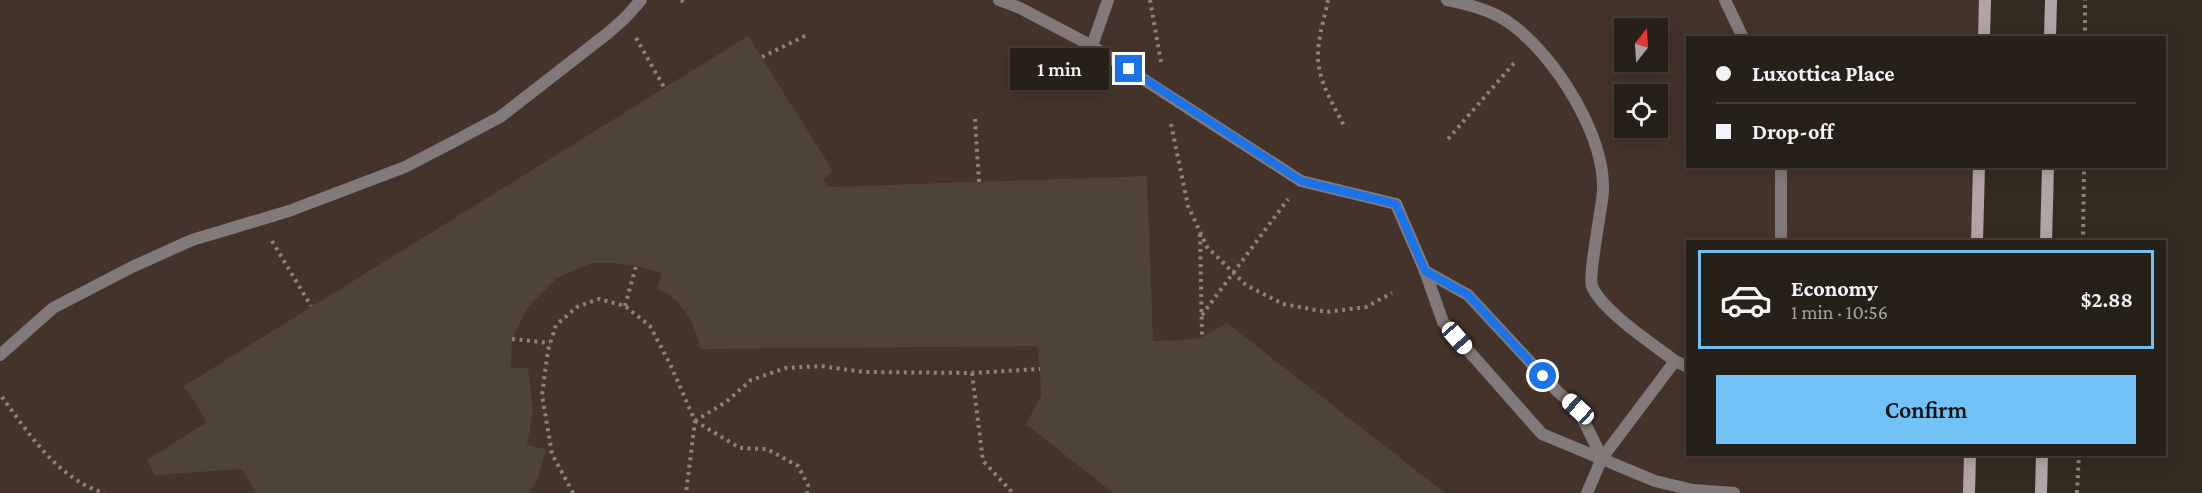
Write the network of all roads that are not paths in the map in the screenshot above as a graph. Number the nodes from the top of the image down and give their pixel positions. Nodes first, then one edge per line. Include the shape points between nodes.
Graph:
1 (641, 0) edge
2 (999, 0) edge
3 (1108, 0) edge
4 (1448, 0) edge
5 (1725, 0) edge
6 (1985, 0) edge
7 (2051, 0) edge
8 (1742, 36) edge
9 (1984, 36) edge
10 (2050, 36) edge
11 (1092, 46) junction
12 (1781, 168) edge
13 (1979, 168) edge
14 (2048, 168) edge
15 (1781, 240) edge
16 (1977, 240) edge
17 (2046, 240) edge
18 (1425, 271) junction
19 (0, 355) edge
20 (1675, 361) junction
21 (1686, 366) edge
22 (1970, 456) edge
23 (2042, 456) edge
24 (1602, 458) junction
25 (1587, 493) edge
26 (1734, 493) edge
27 (1969, 493) edge
28 (2041, 493) edge

1 - 19 street via 608,33 500,117 405,167 289,211 192,240 132,267 53,308
2 - 11 street
3 - 11 street
4 - 20 street via 1490,12 1511,23 1542,53 1570,90 1595,142 1603,189 1590,282 1599,300
5 - 8 street
6 - 9 main road
7 - 10 main road
11 - 18 street via 1301,181 1396,204
12 - 15 street
13 - 16 main road
14 - 17 main road
18 - 24 street via 1468,295 1578,409
18 - 24 street via 1443,322 1542,434
20 - 21 street
20 - 24 street
22 - 27 main road
23 - 28 main road
24 - 25 street
24 - 26 street via 1655,481 1693,490

